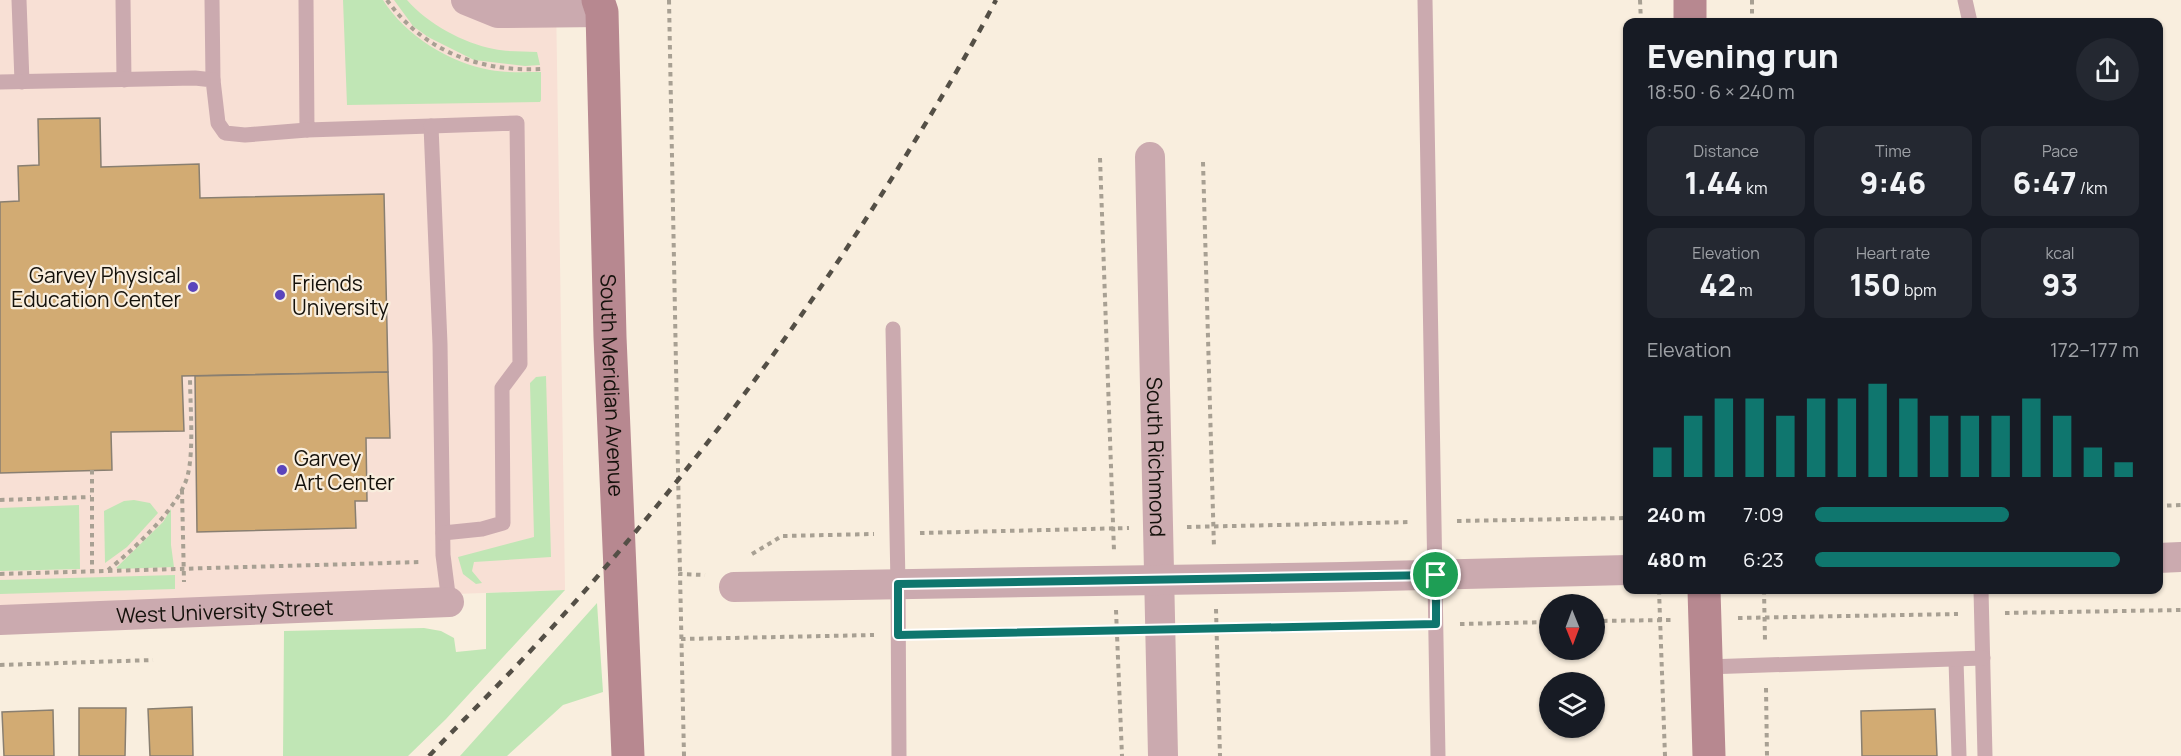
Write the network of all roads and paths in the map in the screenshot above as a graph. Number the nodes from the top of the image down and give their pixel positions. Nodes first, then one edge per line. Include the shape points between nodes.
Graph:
1 (19, 0) edge
2 (123, 0) edge
3 (212, 0) edge
4 (306, 0) edge
5 (387, 0) edge
6 (466, 0) edge
7 (669, 0) edge
8 (1425, 0) edge
9 (1640, 0) edge
10 (1690, 0) edge
11 (1752, 0) edge
12 (1965, 0) edge
13 (603, 4) edge
14 (1641, 18) edge
15 (1690, 18) edge
16 (1752, 18) edge
17 (1969, 18) edge
18 (541, 69) dead end
19 (124, 80) junction
20 (213, 80) junction
21 (0, 82) edge
22 (22, 82) junction
23 (431, 126) junction
24 (307, 130) junction
25 (1150, 157) dead end
26 (1100, 158) dead end
27 (1203, 162) dead end
28 (893, 329) dead end
29 (190, 376) dead end
30 (92, 470) dead end
31 (182, 488) junction
32 (92, 497) junction
33 (0, 500) edge
34 (2181, 505) edge
35 (2163, 506) edge
36 (443, 533) junction
37 (2181, 557) edge
38 (2163, 558) edge
39 (423, 562) dead end
40 (184, 568) junction
41 (1623, 570) edge
42 (92, 571) junction
43 (108, 571) junction
44 (0, 574) edge
45 (680, 574) dead end
46 (1436, 575) junction
47 (1215, 579) junction
48 (1159, 580) junction
49 (1115, 581) junction
50 (898, 584) junction
51 (734, 587) dead end
52 (184, 588) dead end
53 (1659, 594) edge
54 (1981, 594) edge
55 (449, 603) joint
56 (1704, 604) edge
57 (2181, 610) edge
58 (1982, 613) junction
59 (0, 620) edge
60 (1660, 620) junction
61 (1605, 621) edge
62 (1539, 622) edge
63 (1436, 624) junction
64 (1216, 629) junction
65 (1160, 630) junction
66 (1117, 631) junction
67 (898, 635) junction
68 (681, 639) dead end
69 (1983, 658) junction
70 (153, 660) dead end
71 (1956, 660) junction
72 (0, 665) edge
73 (1706, 668) junction
74 (628, 756) edge
75 (899, 756) edge
76 (1122, 756) edge
77 (1163, 756) edge
78 (1220, 756) edge
79 (1438, 756) edge
80 (1665, 756) edge
81 (1709, 756) edge
82 (1959, 756) edge
83 (1985, 756) edge

1 - 22 lane
2 - 19 lane
3 - 20 lane
4 - 24 lane
5 - 18 path via 416,33 450,53 500,68
6 - 13 street via 498,13
7 - 45 path
8 - 46 lane
9 - 14 path
10 - 15 main road
11 - 16 path
12 - 17 lane
13 - 74 main road, South Meridian Avenue via 610,337
19 - 20 lane
19 - 22 lane
20 - 24 lane via 218,123 225,133
21 - 22 lane
23 - 24 lane
23 - 36 lane
23 - 36 lane via 517,123 520,364 502,387 502,523 482,530
25 - 48 street, South Richmond
26 - 49 path
27 - 47 path
28 - 50 lane
29 - 31 path via 188,475
30 - 32 path
31 - 40 path
31 - 43 path via 153,528
32 - 33 path
32 - 42 path
34 - 35 path
36 - 55 lane
37 - 38 street
39 - 40 path
40 - 43 path
40 - 52 path
41 - 46 street
42 - 43 path
42 - 44 path
46 - 47 street
46 - 63 lane
47 - 48 street
47 - 64 path
48 - 49 street
48 - 65 street, South Richmond
49 - 50 street
49 - 66 path
50 - 51 street
50 - 67 lane
53 - 60 path
54 - 58 lane
55 - 59 street, West University Street
56 - 58 path
56 - 60 path
56 - 73 main road
57 - 58 path
58 - 69 lane
60 - 61 path
60 - 80 path
62 - 63 path
63 - 64 path
63 - 79 lane
64 - 65 path
64 - 78 path
65 - 66 path
65 - 77 street, South Richmond
66 - 67 path
66 - 76 path
67 - 68 path
67 - 75 lane
69 - 71 lane
69 - 83 lane
70 - 72 path
71 - 73 lane
71 - 82 lane
73 - 81 main road

